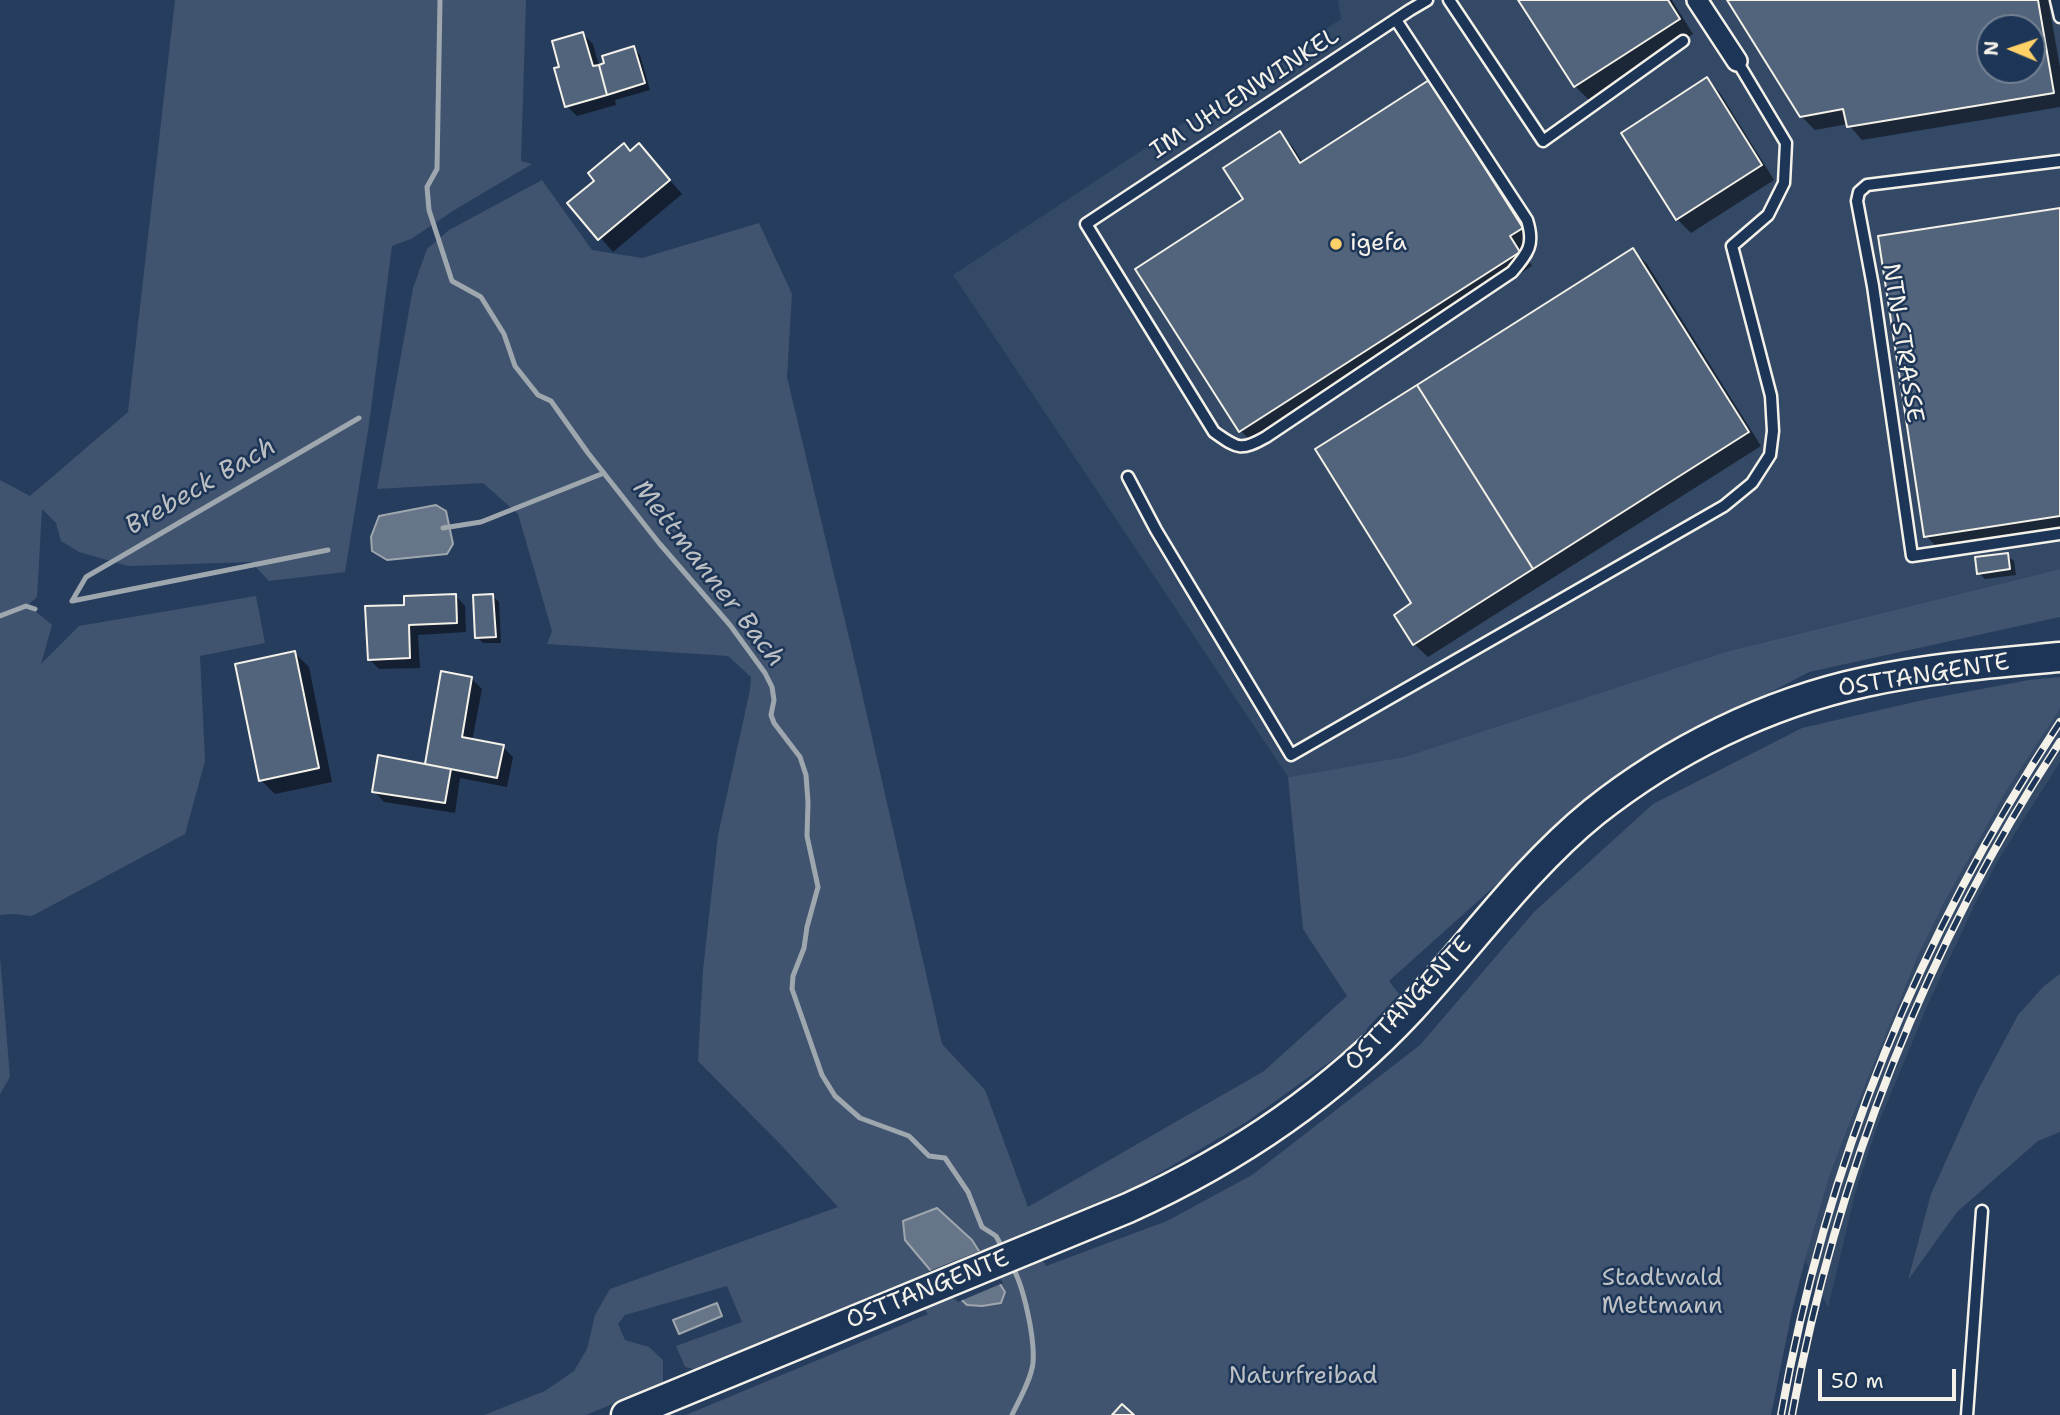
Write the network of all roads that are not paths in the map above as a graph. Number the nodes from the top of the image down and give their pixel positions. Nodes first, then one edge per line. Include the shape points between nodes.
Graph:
1 (1427, 0) edge
2 (1449, 0) edge
3 (1697, 0) edge
4 (2056, 0) edge
5 (2060, 17) edge
6 (1396, 20) junction
7 (1683, 41) dead end
8 (1737, 61) joint
9 (2060, 161) edge
10 (1128, 477) dead end
11 (2060, 534) edge
12 (2060, 657) edge
13 (1982, 1211) dead end
14 (626, 1415) edge
15 (1967, 1415) edge

1 - 6 lane, IM UHLENWINKEL
2 - 7 lane via 1543,141
3 - 8 street
4 - 5 lane
6 - 6 lane, IM UHLENWINKEL via 1086,224 1214,432 1233,445 1248,447 1266,437 1512,272 1529,251 1527,220
8 - 10 lane via 1787,143 1784,183 1768,215 1732,246 1770,396 1770,455 1752,483 1724,506 1291,755
9 - 11 lane, NTN-STRASSE via 1867,185 1859,191 1857,201 1912,556
12 - 14 main road, OSTTANGENTE via 1917,673 1832,690 1741,723 1675,757 1614,797 1557,845 1392,1029 1319,1094 1257,1138 1150,1198
13 - 15 lane

